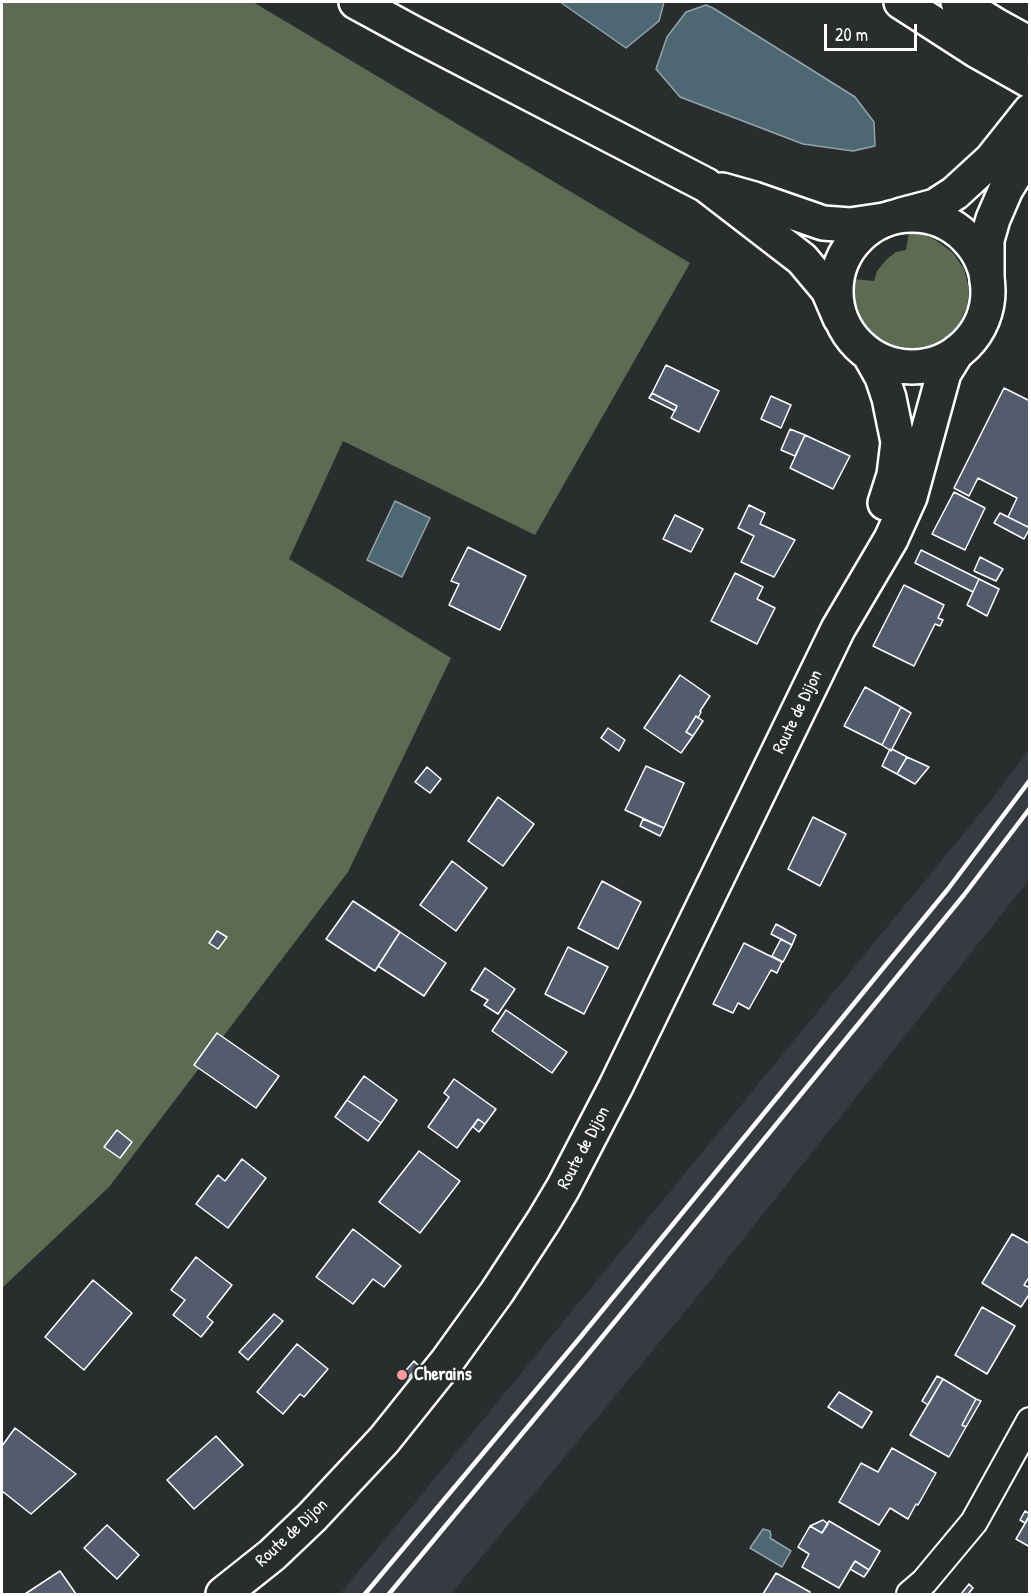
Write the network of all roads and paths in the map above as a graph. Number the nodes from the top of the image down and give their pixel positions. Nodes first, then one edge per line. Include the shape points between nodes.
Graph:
1 (356, 2) edge
2 (901, 2) edge
3 (958, 2) edge
4 (987, 38) junction
5 (1029, 44) edge
6 (1029, 81) edge
7 (1029, 111) edge
8 (1029, 150) edge
9 (706, 185) junction
10 (892, 217) junction
11 (987, 281) junction
12 (840, 318) junction
13 (957, 352) junction
14 (869, 354) junction
15 (838, 629) junction
16 (1029, 1422) edge
17 (223, 1594) edge
18 (910, 1594) edge

1 - 9 main road
2 - 4 main road
3 - 4 main road
4 - 5 main road
4 - 6 main road
7 - 10 main road via 991,160 955,193 935,206
8 - 11 main road via 993,219 987,240
9 - 10 main road via 824,223 850,225
9 - 12 main road via 802,259 828,290
10 - 11 main road via 921,215 955,228 977,251
10 - 12 main road via 867,228 843,257 835,287
11 - 13 main road via 985,313 974,334
12 - 14 main road via 847,332
13 - 14 main road via 944,360 913,367 897,366
13 - 15 main road, Route de Dijon via 940,382 907,504
14 - 15 main road, Route de Dijon via 882,376 893,411 897,459 890,490
15 - 17 main road, Route de Dijon via 616,1086 544,1220 465,1336 384,1440 312,1517
16 - 18 street via 974,1522

